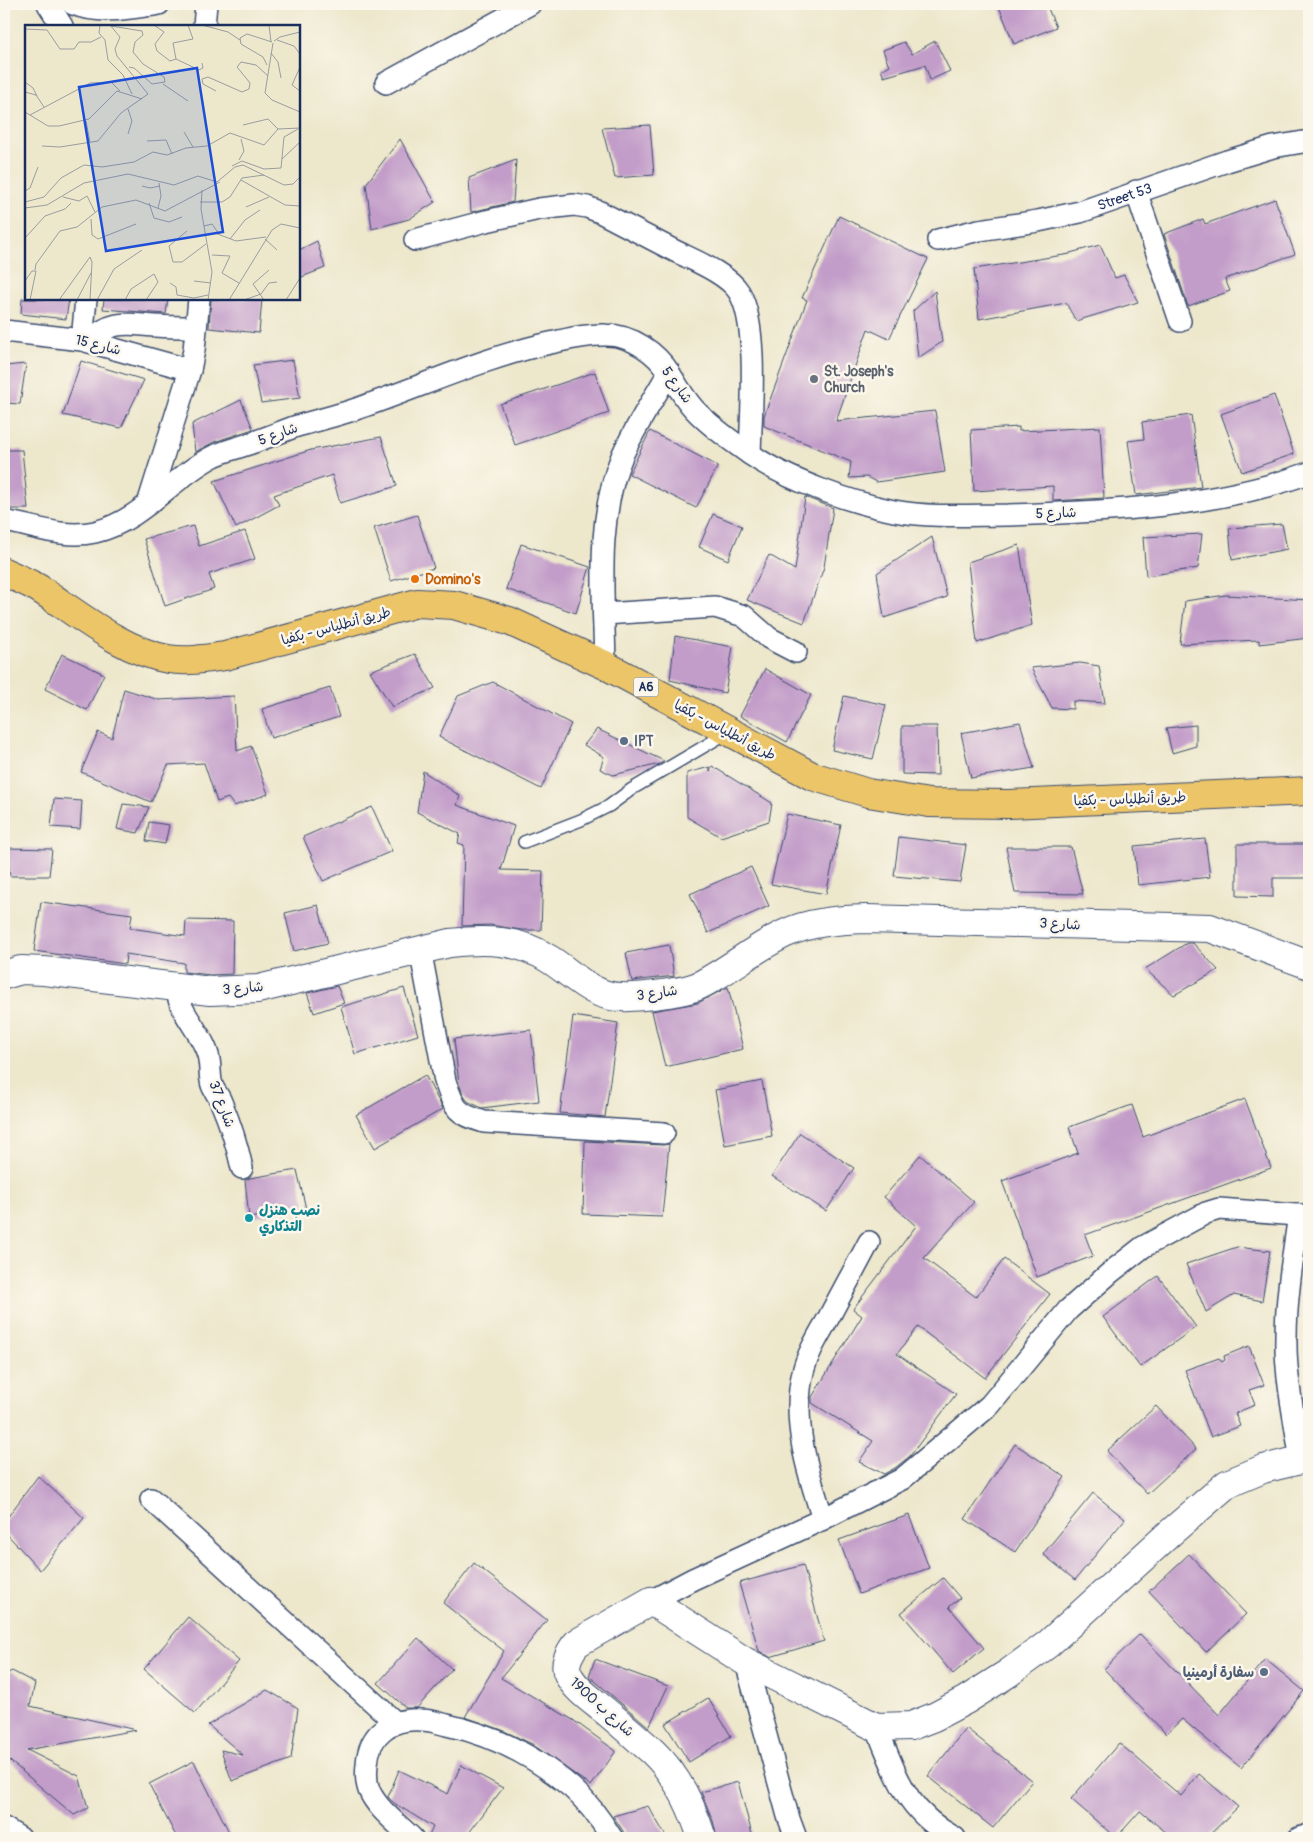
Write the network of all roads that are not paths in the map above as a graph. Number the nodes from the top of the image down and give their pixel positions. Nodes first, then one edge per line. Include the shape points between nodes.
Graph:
1 (48, 4) edge
2 (73, 4) edge
3 (159, 4) edge
4 (530, 4) edge
5 (61, 25) edge
6 (386, 83) dead end
7 (1309, 141) edge
8 (1136, 191) junction
9 (415, 240) dead end
10 (938, 240) dead end
11 (86, 300) edge
12 (199, 300) edge
13 (1180, 321) dead end
14 (196, 327) junction
15 (4, 331) edge
16 (86, 341) junction
17 (190, 370) junction
18 (669, 372) junction
19 (750, 454) junction
20 (1309, 473) edge
21 (148, 504) junction
22 (4, 522) edge
23 (4, 572) edge
24 (604, 614) junction
25 (796, 652) dead end
26 (605, 665) junction
27 (729, 732) junction
28 (1309, 791) edge
29 (524, 842) dead end
30 (420, 950) junction
31 (1309, 966) edge
32 (4, 975) edge
33 (177, 986) junction
34 (664, 1133) dead end
35 (242, 1168) dead end
36 (1304, 1216) edge
37 (869, 1242) dead end
38 (1305, 1459) edge
39 (151, 1499) dead end
40 (823, 1519) junction
41 (652, 1601) junction
42 (746, 1662) junction
43 (396, 1723) junction
44 (876, 1726) junction
45 (4, 1828) edge
46 (1309, 1835) edge
47 (20, 1838) edge
48 (412, 1838) edge
49 (612, 1838) edge
50 (702, 1838) edge
51 (796, 1838) edge
52 (954, 1838) edge
53 (1300, 1838) edge

1 - 5 street
2 - 3 street via 87,9 109,10
4 - 6 street
7 - 8 street, Street 53 via 1273,147
8 - 10 street, Street 53 via 1080,212
8 - 13 street
9 - 19 street via 539,209 574,205 600,212 721,275 738,290 750,329
11 - 16 street
12 - 14 street
14 - 16 street via 123,323 106,328
14 - 17 street
15 - 16 street, شارع 15
16 - 17 street, شارع 15
17 - 21 street
18 - 19 street, شارع 5 via 679,392 697,412
18 - 21 street, شارع 5 via 656,357 633,340 613,335 591,334 520,349 216,455
18 - 24 street via 622,456 615,476 605,536
19 - 20 street, شارع 5 via 780,471 866,504 934,516 1122,509 1221,496 1279,484
21 - 22 street, شارع 5 via 110,527 82,534 52,532
23 - 26 highway, طريق أنطلياس - بكفيا / A6 via 37,588 129,646 167,659 196,661 225,656 417,603 454,605 509,621
24 - 25 street via 715,607 744,616 769,638
24 - 26 street
26 - 27 highway, طريق أنطلياس - بكفيا / A6
27 - 28 highway, طريق أنطلياس - بكفيا / A6 via 812,776 868,793 929,803 1009,804
27 - 29 lane via 609,806
30 - 31 street, شارع 3 via 479,940 521,946 548,959 582,984 620,998 698,986 783,935 800,928 844,920 1210,928
30 - 33 street, شارع 3 via 258,989 210,991
30 - 34 street via 445,1081 461,1114 484,1122
32 - 33 street, شارع 3 via 21,970 44,971
33 - 35 street, شارع 37 via 177,996 208,1055 212,1084 236,1141
36 - 38 street via 1290,1275 1286,1339 1290,1388
36 - 40 street via 1218,1210 1206,1213 1143,1248 1068,1310 990,1405 902,1478
37 - 40 street via 811,1350 803,1372 799,1398 802,1442
38 - 44 street via 1263,1469 1227,1484 1048,1644 966,1700 910,1726
39 - 43 street
40 - 41 street via 693,1578
41 - 42 street
41 - 50 street, شارع ب 1900 via 577,1643 569,1656 566,1670 572,1682 654,1753 680,1785
42 - 44 street
42 - 51 street
43 - 48 street via 380,1731 372,1742 366,1776 374,1800
43 - 49 street via 423,1720 468,1730 518,1750 572,1788
44 - 52 street via 905,1794 922,1815
45 - 47 street
46 - 53 street

